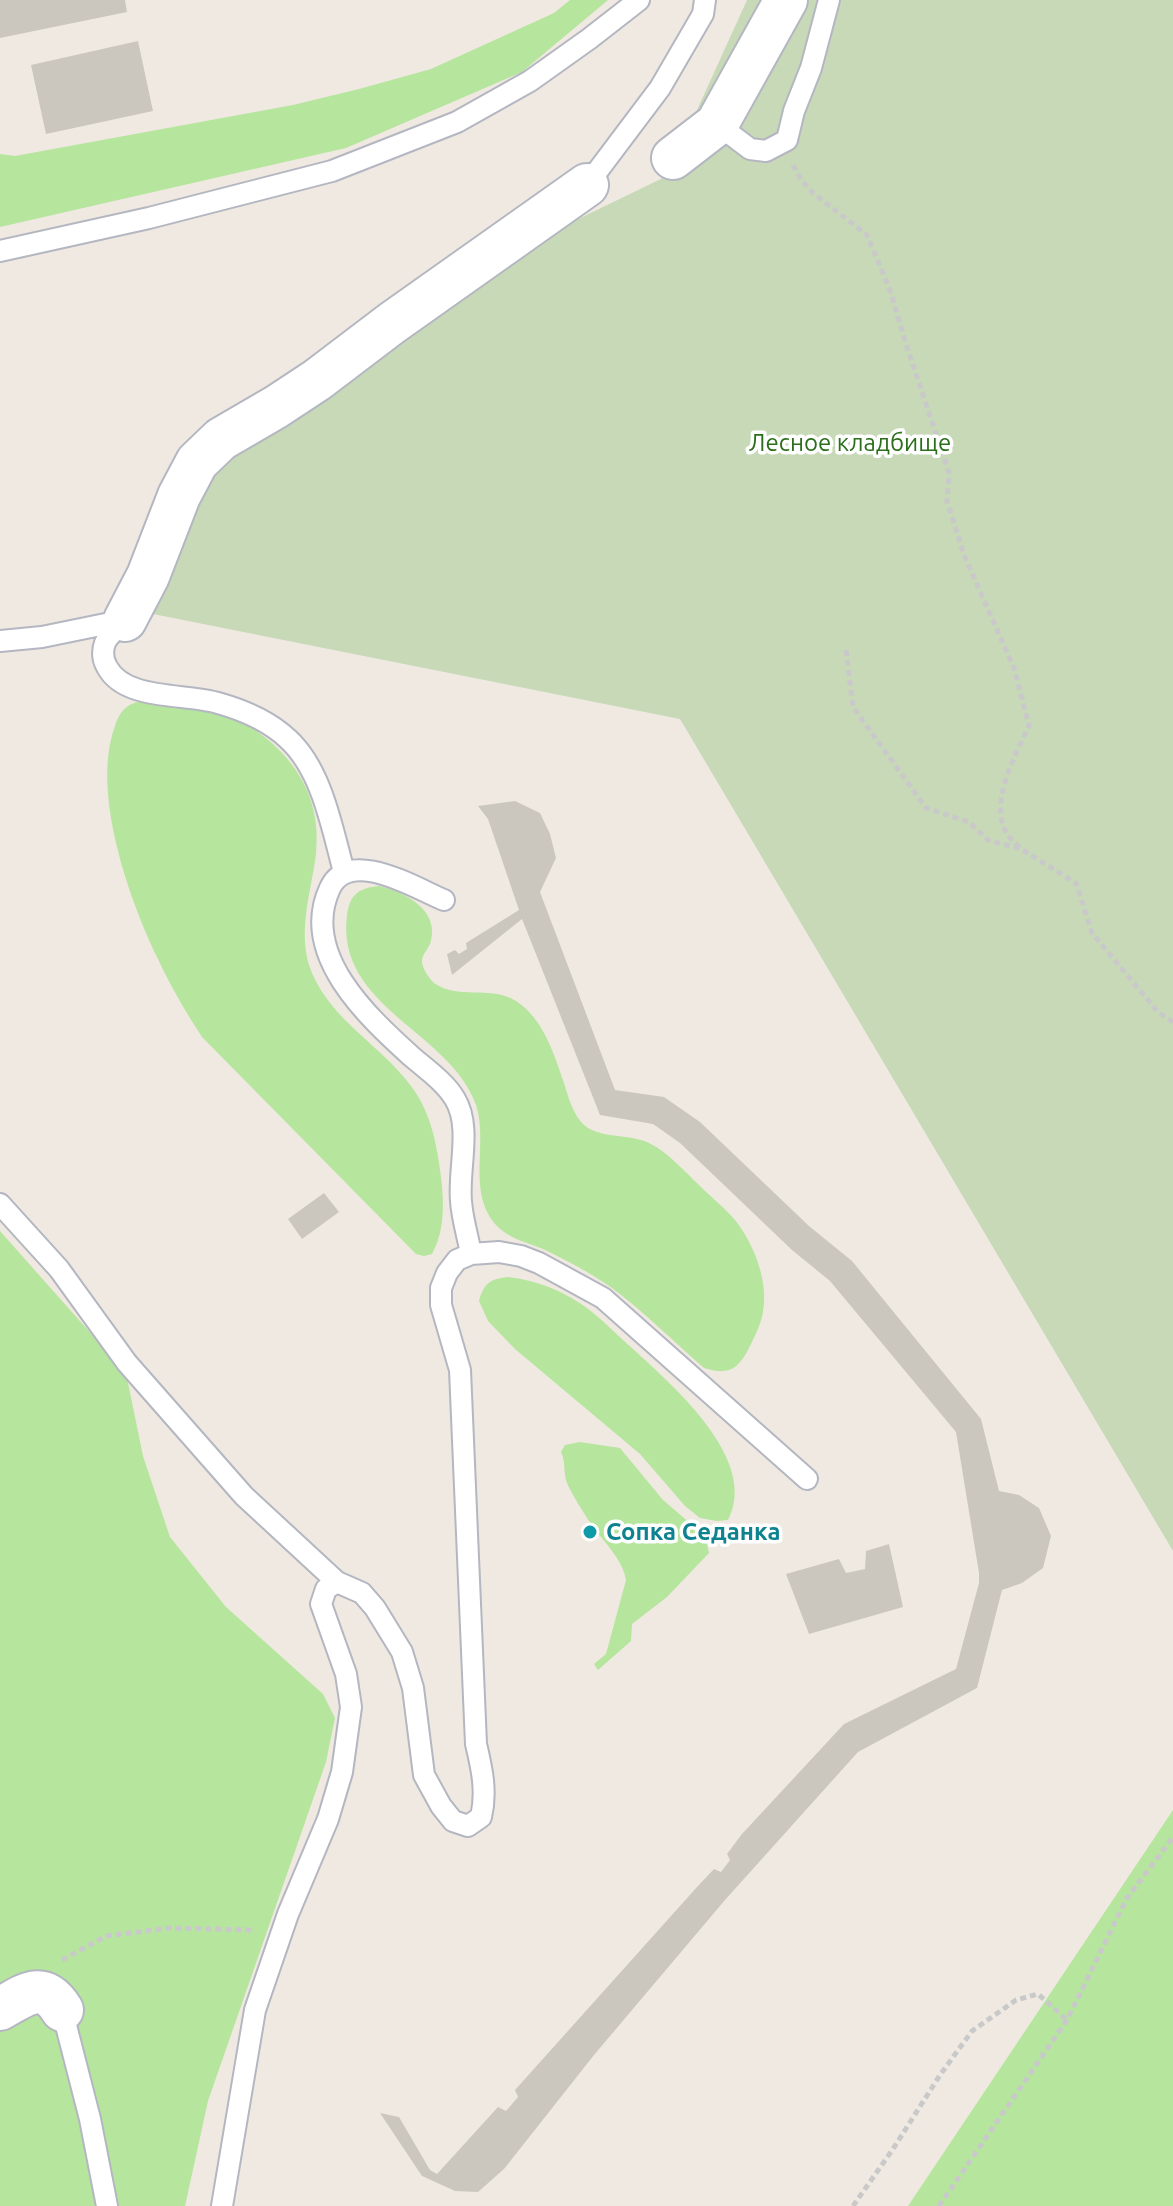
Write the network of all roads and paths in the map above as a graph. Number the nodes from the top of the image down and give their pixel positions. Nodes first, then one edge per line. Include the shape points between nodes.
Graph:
1 (639, 0) edge
2 (705, 0) edge
3 (786, 0) edge
4 (829, 0) edge
5 (717, 124) junction
6 (787, 140) junction
7 (673, 158) dead end
8 (587, 185) joint
9 (0, 251) edge
10 (125, 620) junction
11 (0, 641) edge
12 (846, 650) dead end
13 (1021, 849) junction
14 (344, 872) junction
15 (444, 900) dead end
16 (1173, 1022) edge
17 (0, 1204) edge
18 (471, 1254) junction
19 (807, 1479) dead end
20 (337, 1582) junction
21 (1173, 1837) edge
22 (282, 1931) junction
23 (30, 2004) edge
24 (1067, 2020) junction
25 (107, 2206) edge
26 (222, 2206) edge
27 (853, 2206) edge
28 (939, 2206) edge

1 - 9 lane via 530,81 457,122 332,171
2 - 8 lane via 703,14 660,88
3 - 5 street
4 - 6 lane
5 - 6 lane via 750,149 766,151
5 - 7 street
6 - 13 path via 802,181 867,235 890,290 949,473 947,501 964,555 1014,668 1029,726 1001,794 1003,823
8 - 10 street via 317,380 221,439 197,462 185,484
10 - 11 lane
10 - 14 lane via 105,643 103,660 111,675 145,692 232,708 270,724 289,740 316,778
12 - 13 path via 853,707 926,808 969,822 988,840
13 - 16 path via 1076,883 1092,933 1158,1012
14 - 15 lane via 371,871
14 - 18 lane via 329,890 324,909 327,951 352,996 455,1099 463,1129 461,1206
17 - 20 lane via 59,1269 127,1363 244,1496
18 - 19 lane via 521,1256 603,1298
18 - 20 lane via 457,1260 441,1288 460,1370 476,1744 485,1800 481,1817 468,1826 453,1821 424,1775 413,1688 392,1632 362,1593
20 - 22 lane via 326,1589 321,1604 346,1674 351,1707 347,1742 328,1819
21 - 24 path via 1127,1898
22 - 23 path via 170,1928 106,1936 46,1969
22 - 26 lane via 255,2010
23 - 25 lane via 90,2119
24 - 27 path via 1038,1994 1016,2000 972,2031
24 - 28 path

